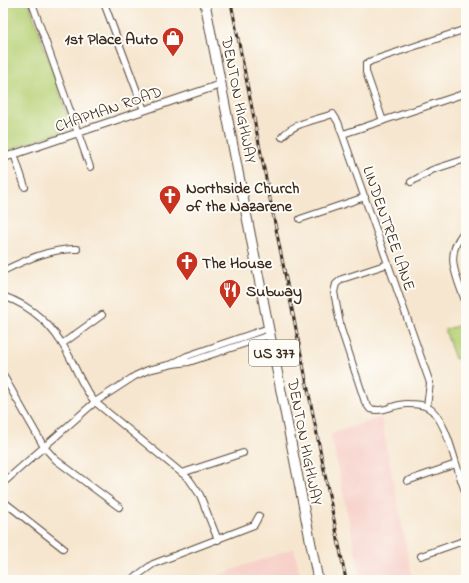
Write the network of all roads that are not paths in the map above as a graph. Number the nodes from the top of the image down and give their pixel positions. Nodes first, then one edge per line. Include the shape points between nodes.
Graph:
1 (32, 3) edge
2 (104, 3) edge
3 (205, 3) edge
4 (466, 29) edge
5 (222, 84) junction
6 (466, 93) edge
7 (144, 110) junction
8 (383, 121) junction
9 (79, 132) junction
10 (342, 134) junction
11 (282, 137) dead end
12 (14, 154) junction
13 (3, 158) edge
14 (466, 159) edge
15 (90, 167) dead end
16 (411, 182) dead end
17 (25, 187) dead end
18 (365, 197) junction
19 (300, 219) dead end
20 (466, 230) edge
21 (77, 249) dead end
22 (388, 264) junction
23 (3, 271) edge
24 (3, 296) edge
25 (466, 303) edge
26 (102, 315) dead end
27 (269, 332) junction
28 (62, 344) junction
29 (217, 345) junction
30 (220, 352) junction
31 (173, 364) junction
32 (3, 375) edge
33 (95, 402) junction
34 (427, 407) junction
35 (44, 447) junction
36 (243, 453) dead end
37 (456, 464) junction
38 (182, 473) junction
39 (406, 481) dead end
40 (3, 483) edge
41 (466, 493) edge
42 (3, 501) edge
43 (119, 507) dead end
44 (259, 516) dead end
45 (218, 540) junction
46 (466, 540) edge
47 (63, 548) dead end
48 (421, 556) dead end
49 (131, 580) edge
50 (318, 580) edge

1 - 9 street
2 - 7 street
3 - 5 main road, DENTON HIGHWAY / US 377
4 - 8 street via 366,64 366,72
5 - 7 street, CHAPMAN ROAD
5 - 27 main road, DENTON HIGHWAY / US 377
6 - 8 street
7 - 9 street, CHAPMAN ROAD
8 - 10 street
9 - 12 street, CHAPMAN ROAD
9 - 15 street
10 - 11 street, LINDENTREE LANE via 333,114 296,126
10 - 18 street, LINDENTREE LANE
12 - 13 street, CHAPMAN ROAD
12 - 17 street
14 - 16 street via 432,170
18 - 19 street
18 - 22 street, LINDENTREE LANE
20 - 25 street via 459,238 452,254
21 - 23 street via 62,249
22 - 34 street, LINDENTREE LANE via 430,382
22 - 34 street via 342,279 336,284 334,292 341,329 365,402 370,409 379,411 407,404
24 - 28 street via 32,310
26 - 28 street
27 - 29 street
27 - 30 street
27 - 50 main road, DENTON HIGHWAY / US 377
28 - 33 street
29 - 30 street
29 - 31 street
30 - 31 street via 189,362
31 - 33 street via 135,376
32 - 35 street
33 - 35 street
33 - 38 street
34 - 37 street via 438,417
35 - 40 street
35 - 43 street via 56,460
36 - 38 street
37 - 39 street
37 - 41 street
38 - 45 street via 200,495
42 - 47 street
44 - 45 street via 254,526
45 - 49 street via 153,564
46 - 48 street

